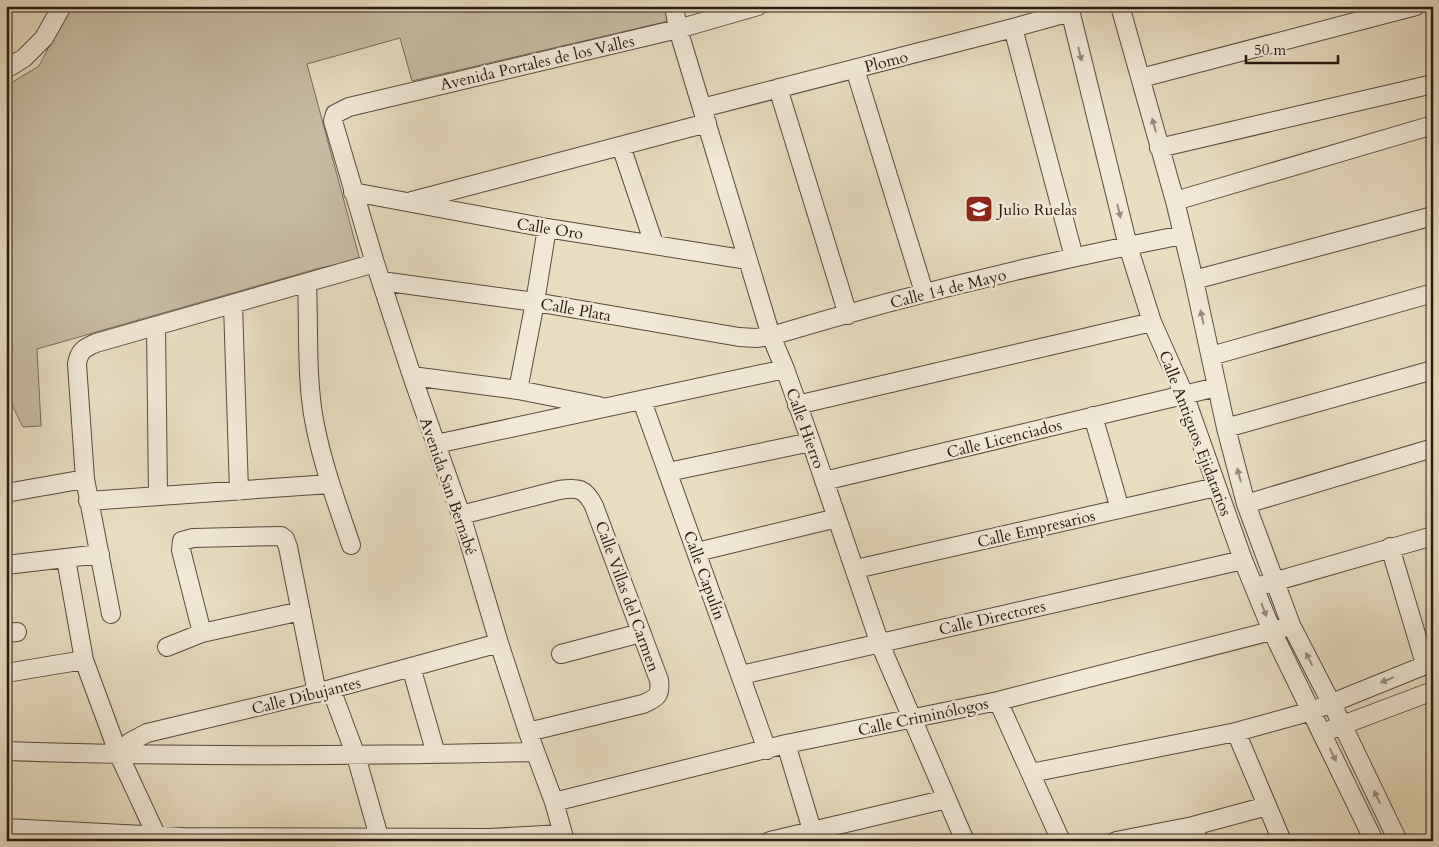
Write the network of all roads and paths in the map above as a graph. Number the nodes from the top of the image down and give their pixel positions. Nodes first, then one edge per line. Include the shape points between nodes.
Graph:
1 (62, 6) edge
2 (674, 6) edge
3 (758, 6) edge
4 (1120, 6) edge
5 (1416, 6) edge
6 (1069, 9) edge
7 (1013, 28) junction
8 (678, 29) junction
9 (6, 69) edge
10 (854, 69) junction
11 (1141, 78) junction
12 (1433, 84) edge
13 (778, 88) junction
14 (704, 115) junction
15 (1433, 125) edge
16 (334, 132) joint
17 (621, 146) junction
18 (1160, 148) junction
19 (353, 192) junction
20 (1175, 201) junction
21 (406, 202) junction
22 (1433, 216) edge
23 (547, 228) junction
24 (1183, 235) junction
25 (654, 244) junction
26 (1128, 246) junction
27 (1074, 256) junction
28 (748, 260) junction
29 (375, 263) junction
30 (1194, 280) junction
31 (381, 281) junction
32 (307, 283) junction
33 (924, 292) junction
34 (1433, 293) edge
35 (535, 302) junction
36 (233, 305) junction
37 (848, 315) junction
38 (1152, 322) junction
39 (156, 327) junction
40 (771, 336) junction
41 (1211, 356) junction
42 (785, 369) junction
43 (1433, 370) edge
44 (412, 376) junction
45 (1217, 387) junction
46 (518, 390) junction
47 (1184, 394) junction
48 (642, 401) junction
49 (797, 405) junction
50 (607, 407) junction
51 (1094, 416) junction
52 (1226, 428) junction
53 (811, 442) junction
54 (436, 444) junction
55 (1433, 448) edge
56 (668, 472) junction
57 (85, 479) junction
58 (824, 481) junction
59 (330, 484) junction
60 (1216, 487) junction
61 (239, 491) junction
62 (6, 493) edge
63 (158, 495) junction
64 (88, 501) junction
65 (1246, 504) junction
66 (1120, 509) junction
67 (461, 515) junction
68 (837, 518) junction
69 (1433, 536) edge
70 (351, 545) dead end
71 (1390, 547) junction
72 (697, 552) junction
73 (100, 554) junction
74 (66, 559) junction
75 (1243, 560) junction
76 (6, 565) edge
77 (856, 569) junction
78 (1273, 581) junction
79 (1255, 587) junction
80 (301, 611) junction
81 (111, 614) dead end
82 (1291, 625) junction
83 (1272, 631) junction
84 (202, 633) junction
85 (641, 633) junction
86 (499, 643) junction
87 (880, 644) junction
88 (167, 646) dead end
89 (561, 654) dead end
90 (84, 660) junction
91 (1429, 663) edge
92 (411, 667) junction
93 (6, 673) edge
94 (740, 675) junction
95 (324, 691) junction
96 (1433, 691) edge
97 (998, 701) junction
98 (1331, 703) junction
99 (1312, 711) junction
100 (913, 718) junction
101 (1342, 724) junction
102 (528, 732) junction
103 (1236, 732) junction
104 (1323, 733) junction
105 (786, 744) junction
106 (767, 750) junction
107 (6, 751) edge
108 (535, 752) junction
109 (436, 754) junction
110 (119, 755) junction
111 (356, 756) junction
112 (1031, 773) junction
113 (947, 799) junction
114 (554, 802) junction
115 (1267, 806) junction
116 (6, 828) edge
117 (812, 830) junction
118 (1196, 833) edge
119 (564, 837) edge
120 (158, 838) edge
121 (379, 838) junction
122 (183, 839) edge
123 (770, 841) edge
124 (966, 841) edge
125 (1061, 841) edge
126 (1116, 841) edge
127 (1282, 841) edge
128 (1374, 841) edge
129 (1398, 841) edge

1 - 9 street via 44,38 24,58
2 - 8 street, Calle Hierro
3 - 8 street, Avenida Portales de los Valles
4 - 11 street, Calle Antiguos Ejidatarios
5 - 11 street
6 - 7 street, Plomo
6 -> 26 street, Calle Antiguos Ejidatarios
7 - 10 street, Plomo
7 - 27 street
8 - 14 street, Calle Hierro
8 - 16 street, Avenida Portales de los Valles via 349,107 335,114
10 - 13 street, Plomo
10 - 33 street
18 -> 11 street, Calle Antiguos Ejidatarios
12 - 18 street
13 - 14 street, Plomo
13 - 37 street
14 - 17 street, Plomo
14 - 28 street, Calle Hierro
15 - 20 street
16 - 19 street, Avenida San Bernabé
17 - 21 street, Plomo
17 - 25 street
18 - 20 street, Calle Antiguos Ejidatarios
19 - 21 street, Calle Oro
19 - 29 street, Avenida San Bernabé
20 - 24 street, Calle Antiguos Ejidatarios
21 - 23 street, Calle Oro
22 - 30 street
23 - 25 street, Calle Oro
23 - 35 street
24 - 26 street, Calle 14 de Mayo
24 - 30 street, Calle Antiguos Ejidatarios
25 - 28 street, Calle Oro
26 - 27 street, Calle 14 de Mayo
26 - 38 street, Calle Antiguos Ejidatarios
27 - 33 street, Calle 14 de Mayo
28 - 40 street, Calle Hierro
29 - 31 street, Avenida San Bernabé
29 - 32 street
41 -> 30 street, Calle Antiguos Ejidatarios
31 - 35 street, Calle Plata
31 - 44 street, Avenida San Bernabé
32 - 36 street
32 - 59 street via 314,418
33 - 37 street, Calle 14 de Mayo
34 - 41 street
35 - 40 street, Calle Plata via 739,337
35 - 46 street
36 - 39 street
36 - 61 street
37 - 40 street, Calle 14 de Mayo
38 - 47 street, Calle Antiguos Ejidatarios
38 - 49 street
39 - 57 street via 96,343 79,354
39 - 63 street
40 - 42 street, Calle Hierro
41 - 45 street, Calle Antiguos Ejidatarios
42 - 48 street
42 - 49 street, Calle Hierro
43 - 52 street
44 - 46 street
44 - 54 street, Avenida San Bernabé
45 - 47 street, Calle Licenciados
45 - 52 street, Calle Antiguos Ejidatarios
46 - 50 street
47 - 51 street, Calle Licenciados
47 - 60 street, Calle Antiguos Ejidatarios
48 - 50 street
48 - 56 street, Calle Capulín
49 - 53 street, Calle Hierro
50 - 54 street
51 - 58 street, Calle Licenciados
51 - 66 street
65 -> 52 street, Calle Antiguos Ejidatarios
53 - 56 street
53 - 58 street, Calle Hierro
54 - 67 street, Avenida San Bernabé
55 - 65 street
56 - 72 street, Calle Capulín
57 - 62 street
57 - 64 street
58 - 68 street, Calle Hierro
59 - 61 street
59 - 70 street
60 - 66 street, Calle Empresarios
60 - 75 street, Calle Antiguos Ejidatarios
61 - 63 street
63 - 64 street
64 - 73 street
65 - 78 street, Calle Antiguos Ejidatarios
66 - 77 street, Calle Empresarios
67 - 85 street, Calle Villas del Carmen via 558,490 572,488 583,491 594,506
67 - 86 street, Avenida San Bernabé
68 - 72 street
68 - 77 street, Calle Hierro
69 - 71 street
71 - 78 street
71 - 91 street
72 - 94 street, Calle Capulín
73 - 74 street
73 - 81 street
74 - 76 street
74 - 90 street
75 - 79 street, Calle Antiguos Ejidatarios
75 - 87 street, Calle Directores
77 - 87 street, Calle Hierro
78 - 79 street
78 - 82 street, Calle Antiguos Ejidatarios
79 -> 83 street, Calle Antiguos Ejidatarios
80 - 84 street
80 - 84 street via 288,547 281,536 186,539 182,541 181,550
80 - 95 street
82 - 83 street, Calle Criminólogos
98 -> 82 street, Calle Antiguos Ejidatarios
83 - 97 street, Calle Criminólogos
83 - 99 street, Calle Antiguos Ejidatarios
84 - 88 street
85 - 89 street
85 - 102 street, Calle Villas del Carmen via 659,680 658,695 643,704
86 - 92 street, Calle Dibujantes
86 - 102 street, Avenida San Bernabé
87 - 94 street, Calle Directores
87 - 100 street, Calle Hierro
90 - 93 street
90 - 110 street
91 -> 98 street
92 - 95 street, Calle Dibujantes
92 - 109 street
94 - 106 street, Calle Capulín
95 - 110 street, Calle Dibujantes via 147,733 130,742
95 - 111 street
96 - 101 street
97 - 100 street, Calle Criminólogos
97 - 112 street
98 - 99 street
98 - 101 street, Calle Antiguos Ejidatarios
99 - 103 street
99 - 104 street, Calle Antiguos Ejidatarios
100 - 105 street, Calle Criminólogos
100 - 113 street, Calle Hierro
101 - 104 street
129 -> 101 street, Calle Antiguos Ejidatarios
102 - 108 street, Avenida San Bernabé
103 - 112 street
103 - 115 street
104 -> 128 street, Calle Antiguos Ejidatarios
105 - 106 street, Calle Criminólogos
105 - 117 street
106 - 114 street, Calle Criminólogos
107 - 110 street
108 - 109 street
108 - 114 street, Avenida San Bernabé
109 - 111 street
110 - 111 street
110 - 120 street
111 - 121 street
112 - 125 street
113 - 117 street
113 - 124 street, Calle Hierro
114 - 119 street, Avenida San Bernabé
115 - 118 street
115 - 127 street
116 - 120 street
117 - 123 street
118 - 126 street
119 - 121 street
120 - 122 street
121 - 122 street

